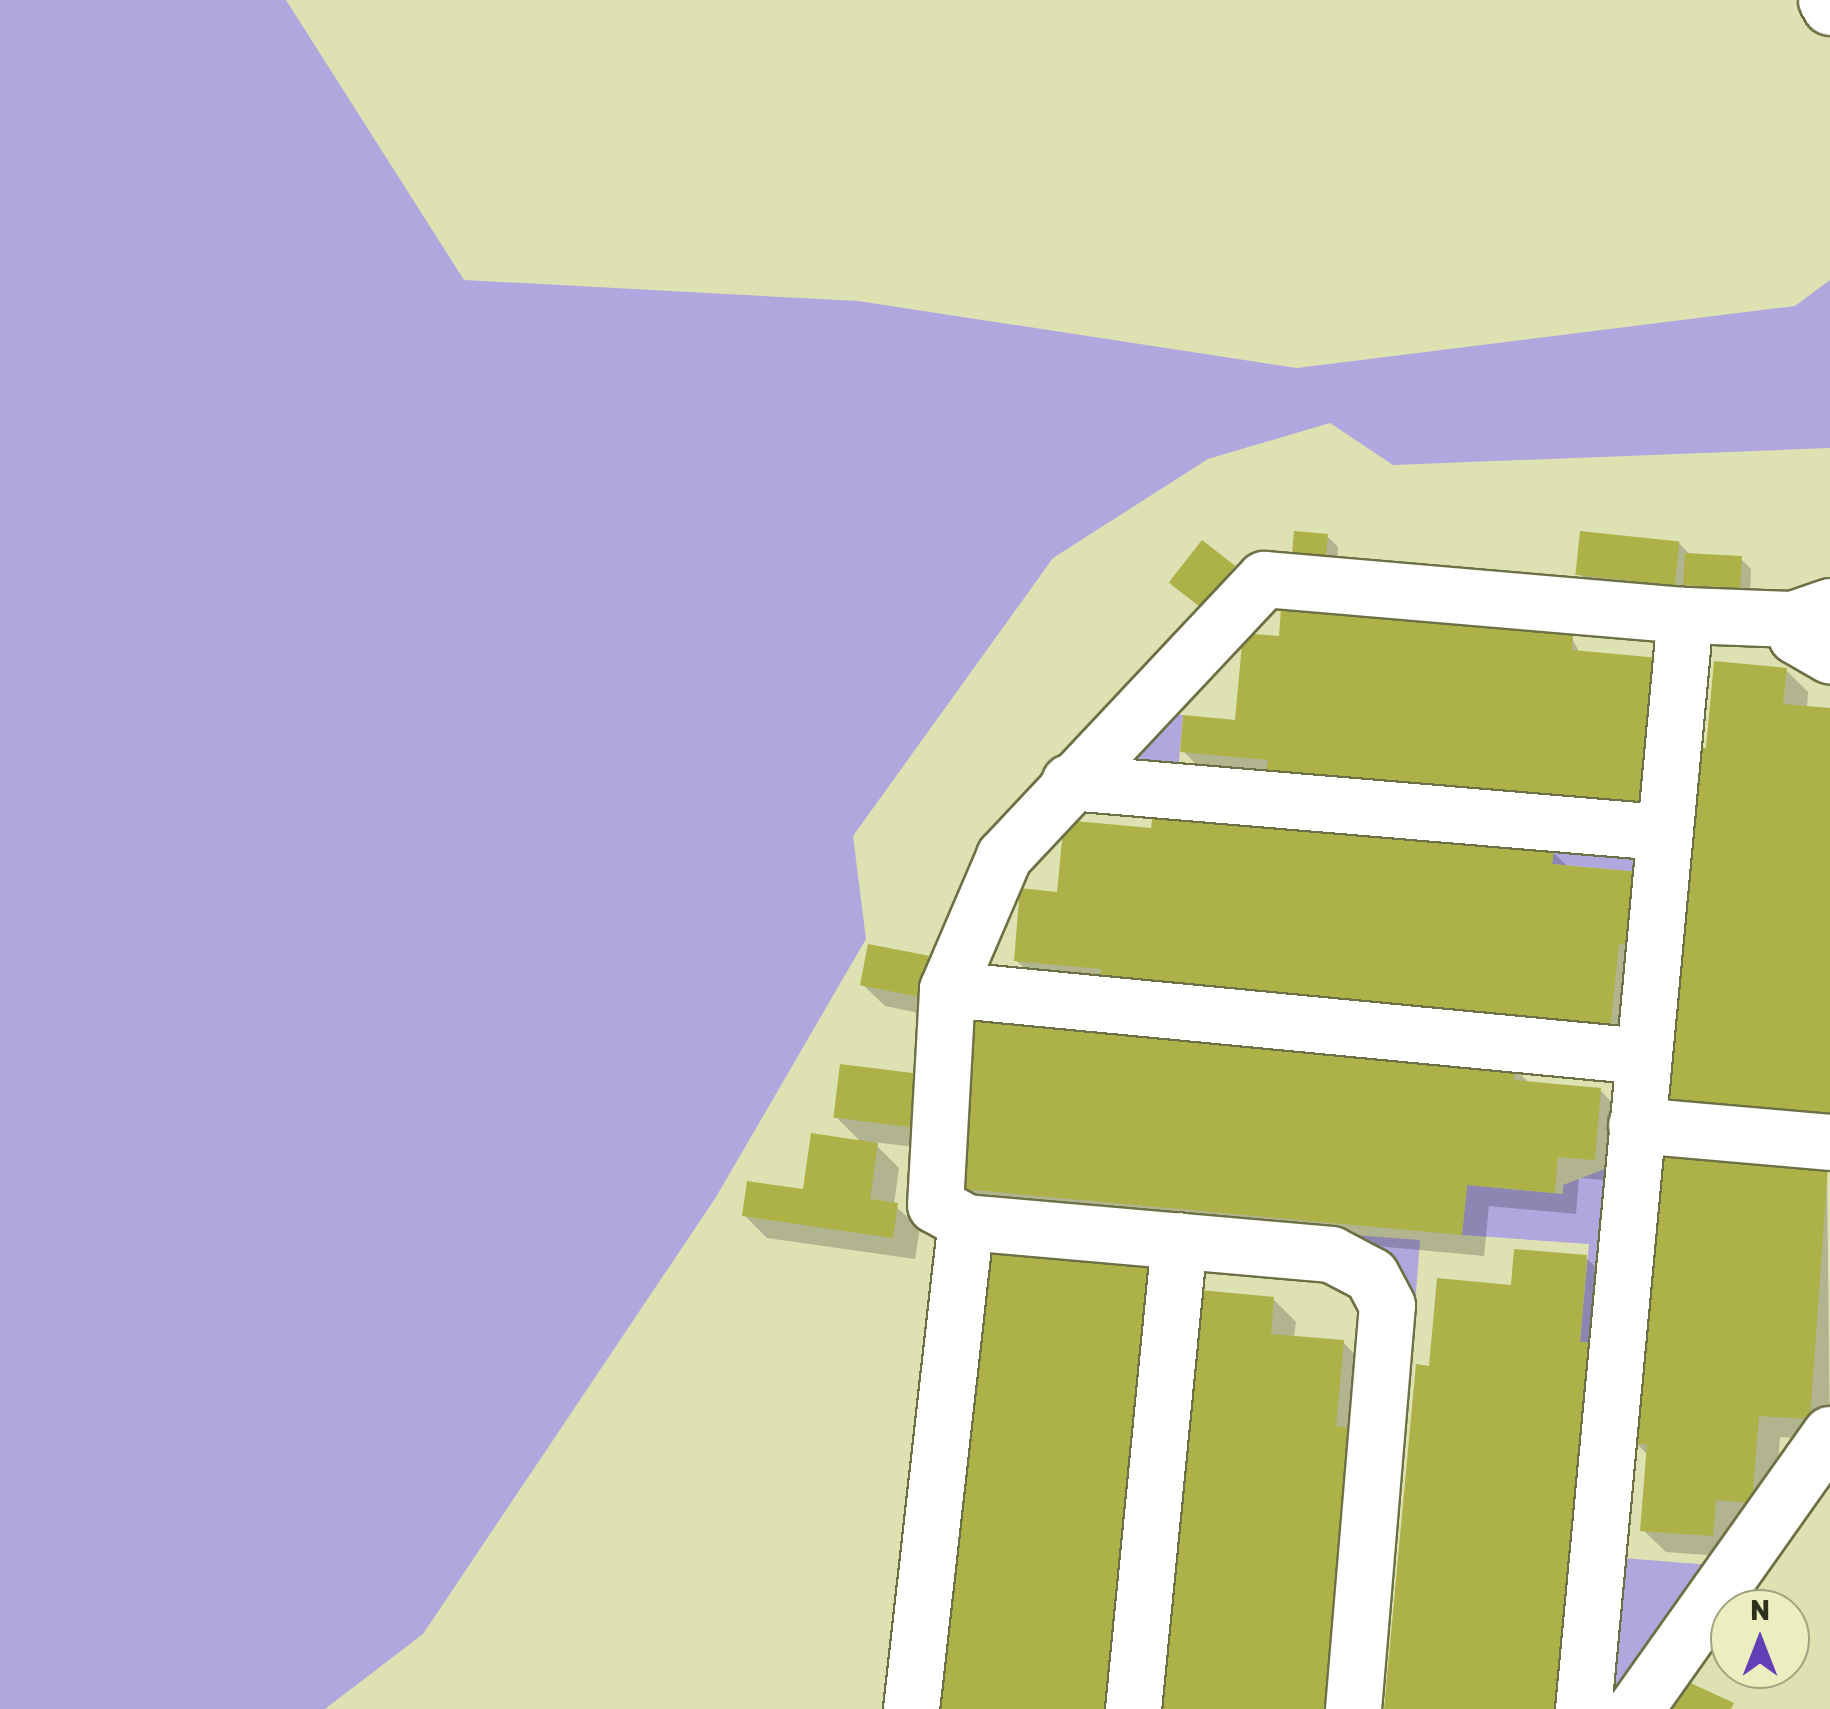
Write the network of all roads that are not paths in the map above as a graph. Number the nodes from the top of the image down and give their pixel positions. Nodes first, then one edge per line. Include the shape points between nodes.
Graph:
1 (1826, 0) edge
2 (1830, 7) edge
3 (1685, 616) junction
4 (1817, 627) edge
5 (1069, 782) junction
6 (1661, 832) junction
7 (947, 988) junction
8 (1643, 1056) junction
9 (1636, 1126) junction
10 (1830, 1142) edge
11 (966, 1222) junction
12 (1179, 1240) junction
13 (1830, 1434) edge
14 (911, 1709) edge
15 (1133, 1709) edge
16 (1353, 1709) edge
17 (1583, 1709) edge
18 (1635, 1709) edge

1 - 2 street
3 - 4 street
3 - 5 street via 1264,580
3 - 6 street
5 - 6 street
5 - 7 street via 1004,856
6 - 8 street
7 - 8 street
7 - 11 street via 932,1172 935,1205
8 - 9 street
9 - 10 street
9 - 17 street
11 - 12 street
11 - 14 street
12 - 15 street
12 - 16 street via 1331,1254 1371,1275 1386,1305
13 - 18 street

